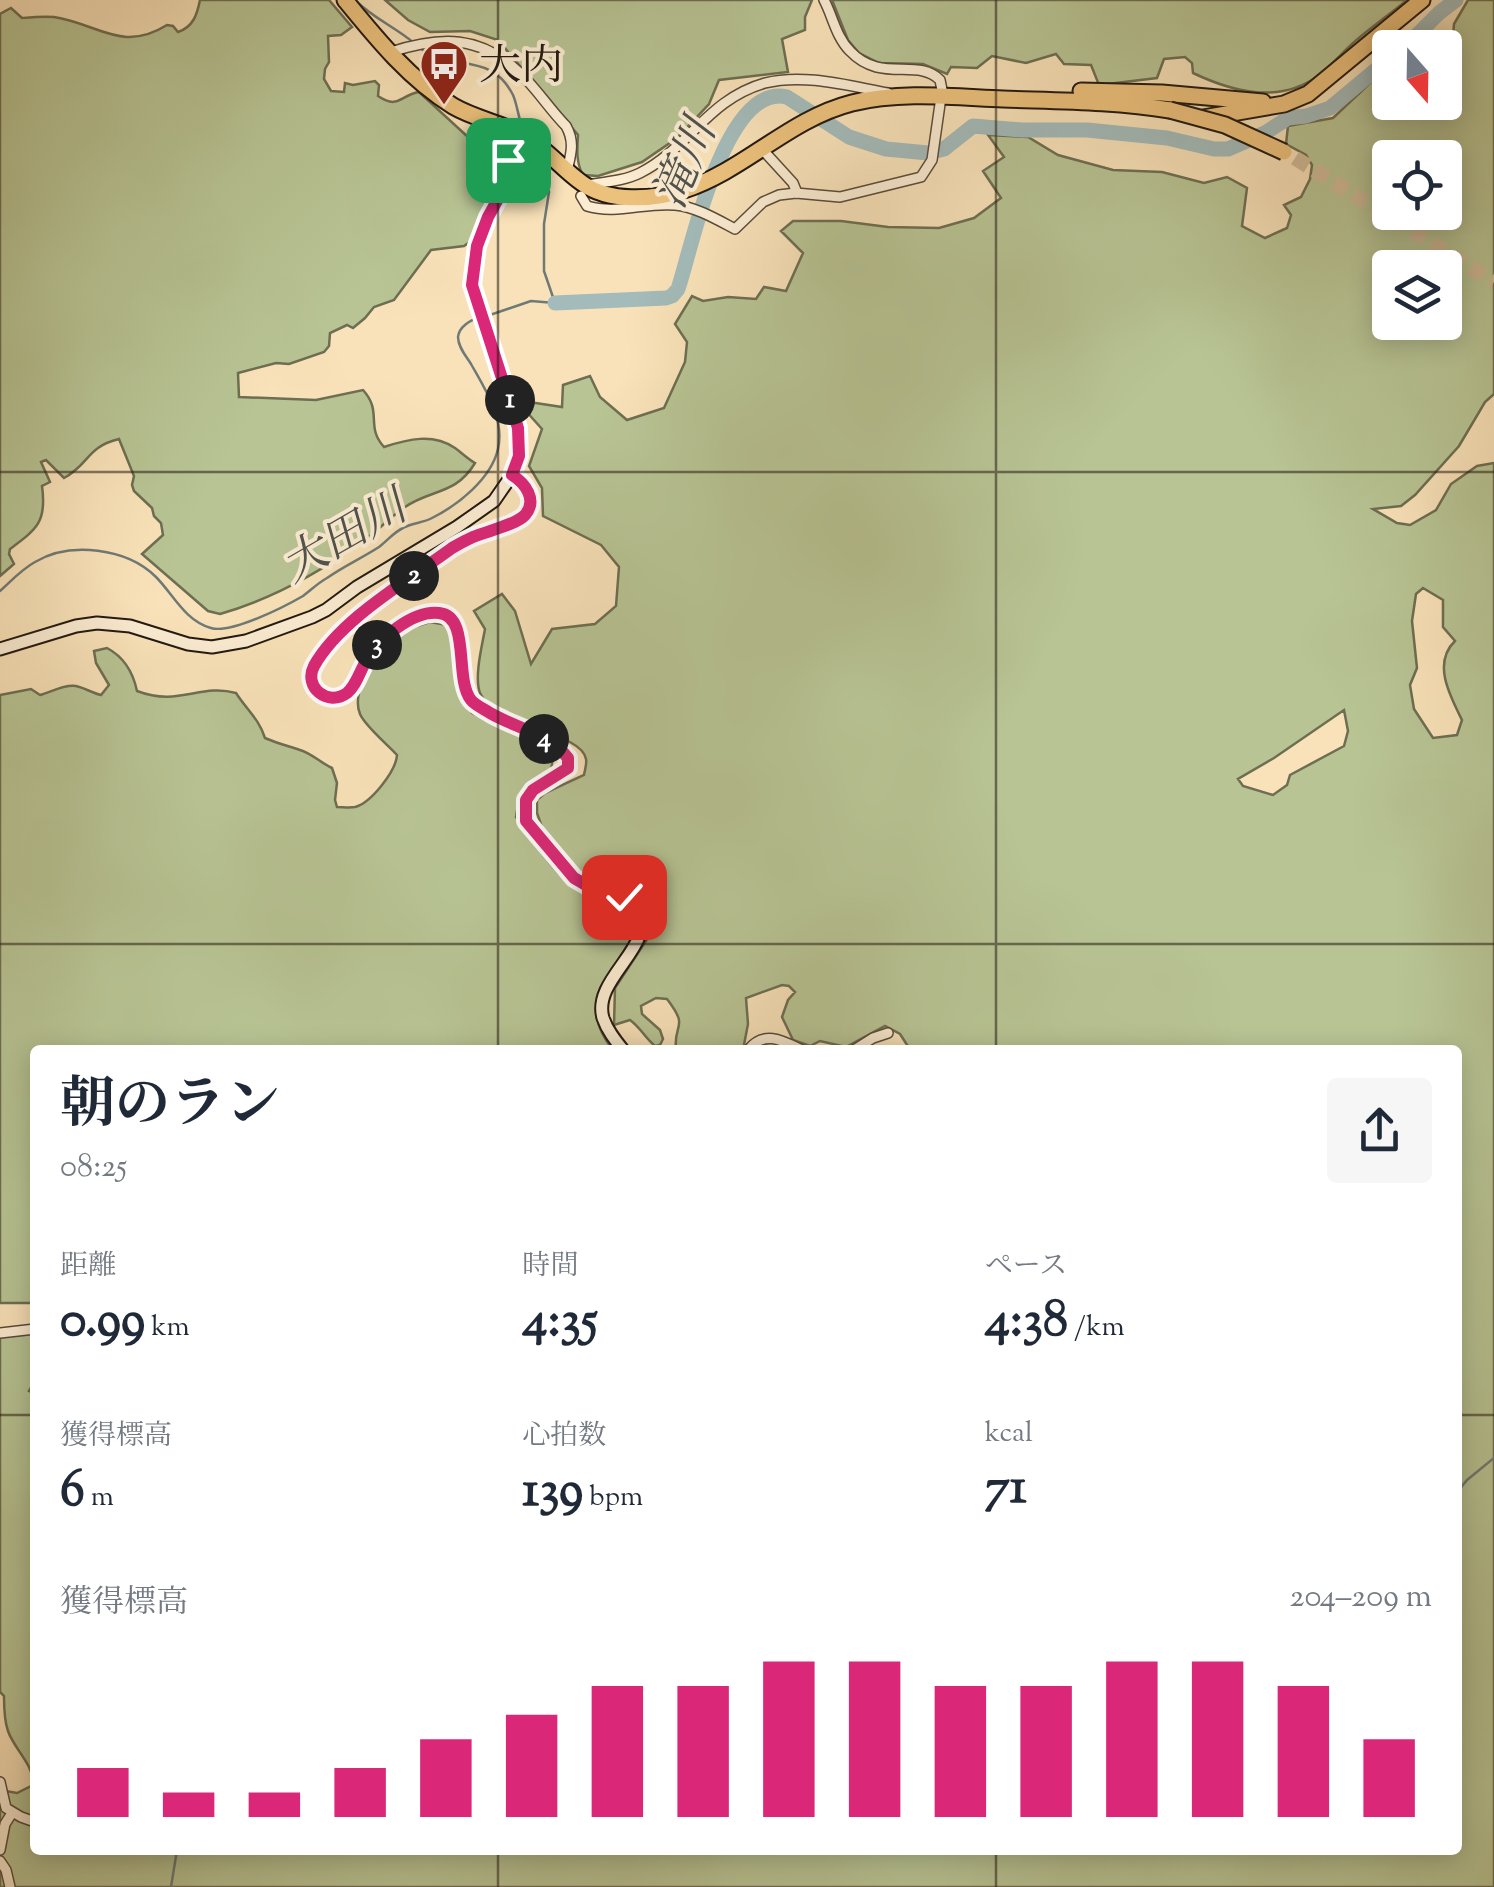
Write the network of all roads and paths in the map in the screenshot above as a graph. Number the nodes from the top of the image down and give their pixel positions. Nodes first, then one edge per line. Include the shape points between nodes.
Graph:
1 (345, 0) edge
2 (824, 0) edge
3 (1422, 0) edge
4 (398, 50) junction
5 (894, 97) junction
6 (942, 98) junction
7 (1001, 99) junction
8 (1019, 99) junction
9 (1292, 99) junction
10 (520, 134) junction
11 (762, 149) junction
12 (1289, 155) tunnel mouth
13 (567, 171) junction
14 (583, 190) junction
15 (797, 193) junction
16 (512, 475) junction
17 (0, 648) edge
18 (888, 1033) dead end
19 (620, 1045) edge
20 (753, 1045) edge
21 (787, 1045) edge
22 (862, 1045) edge
23 (30, 1329) edge
24 (0, 1332) edge
25 (0, 1782) edge
26 (12, 1813) junction
27 (30, 1820) edge
28 (0, 1850) edge
29 (0, 1862) edge
30 (10, 1887) edge

1 - 4 highway
2 - 6 street via 839,36 861,61 932,73
3 - 9 highway via 1308,94
4 - 10 highway via 413,74 452,106
4 - 13 street via 456,40 497,55 566,126 572,145
5 - 6 highway
5 - 11 highway via 826,112
5 - 14 street via 825,82 766,83 723,103 640,173
6 - 7 highway
6 - 15 street via 932,160 921,177 840,198
7 - 8 highway
7 - 9 highway via 1016,92 1068,91
8 - 9 highway via 1032,108 1178,119
8 - 12 highway, bridge via 1170,110 1225,125
10 - 13 highway
10 - 16 street via 507,152 510,174 475,253 472,285 518,428
11 - 14 highway via 674,193 634,197
11 - 15 street
13 - 14 highway
14 - 15 street via 587,206 599,210 674,205 735,229 763,202
16 - 17 street via 485,509 326,610 246,641 192,645 98,623
16 - 19 street via 530,496 524,516 452,548 347,626 325,648 312,682 319,694 342,696 387,634 429,614 452,619 472,702 556,744 568,758 568,768 526,800 526,821 574,878 624,897 637,910 639,940 601,1003
18 - 22 street
20 - 21 street via 766,1038
23 - 24 street
25 - 26 street
26 - 27 street
26 - 28 street
29 - 30 street

